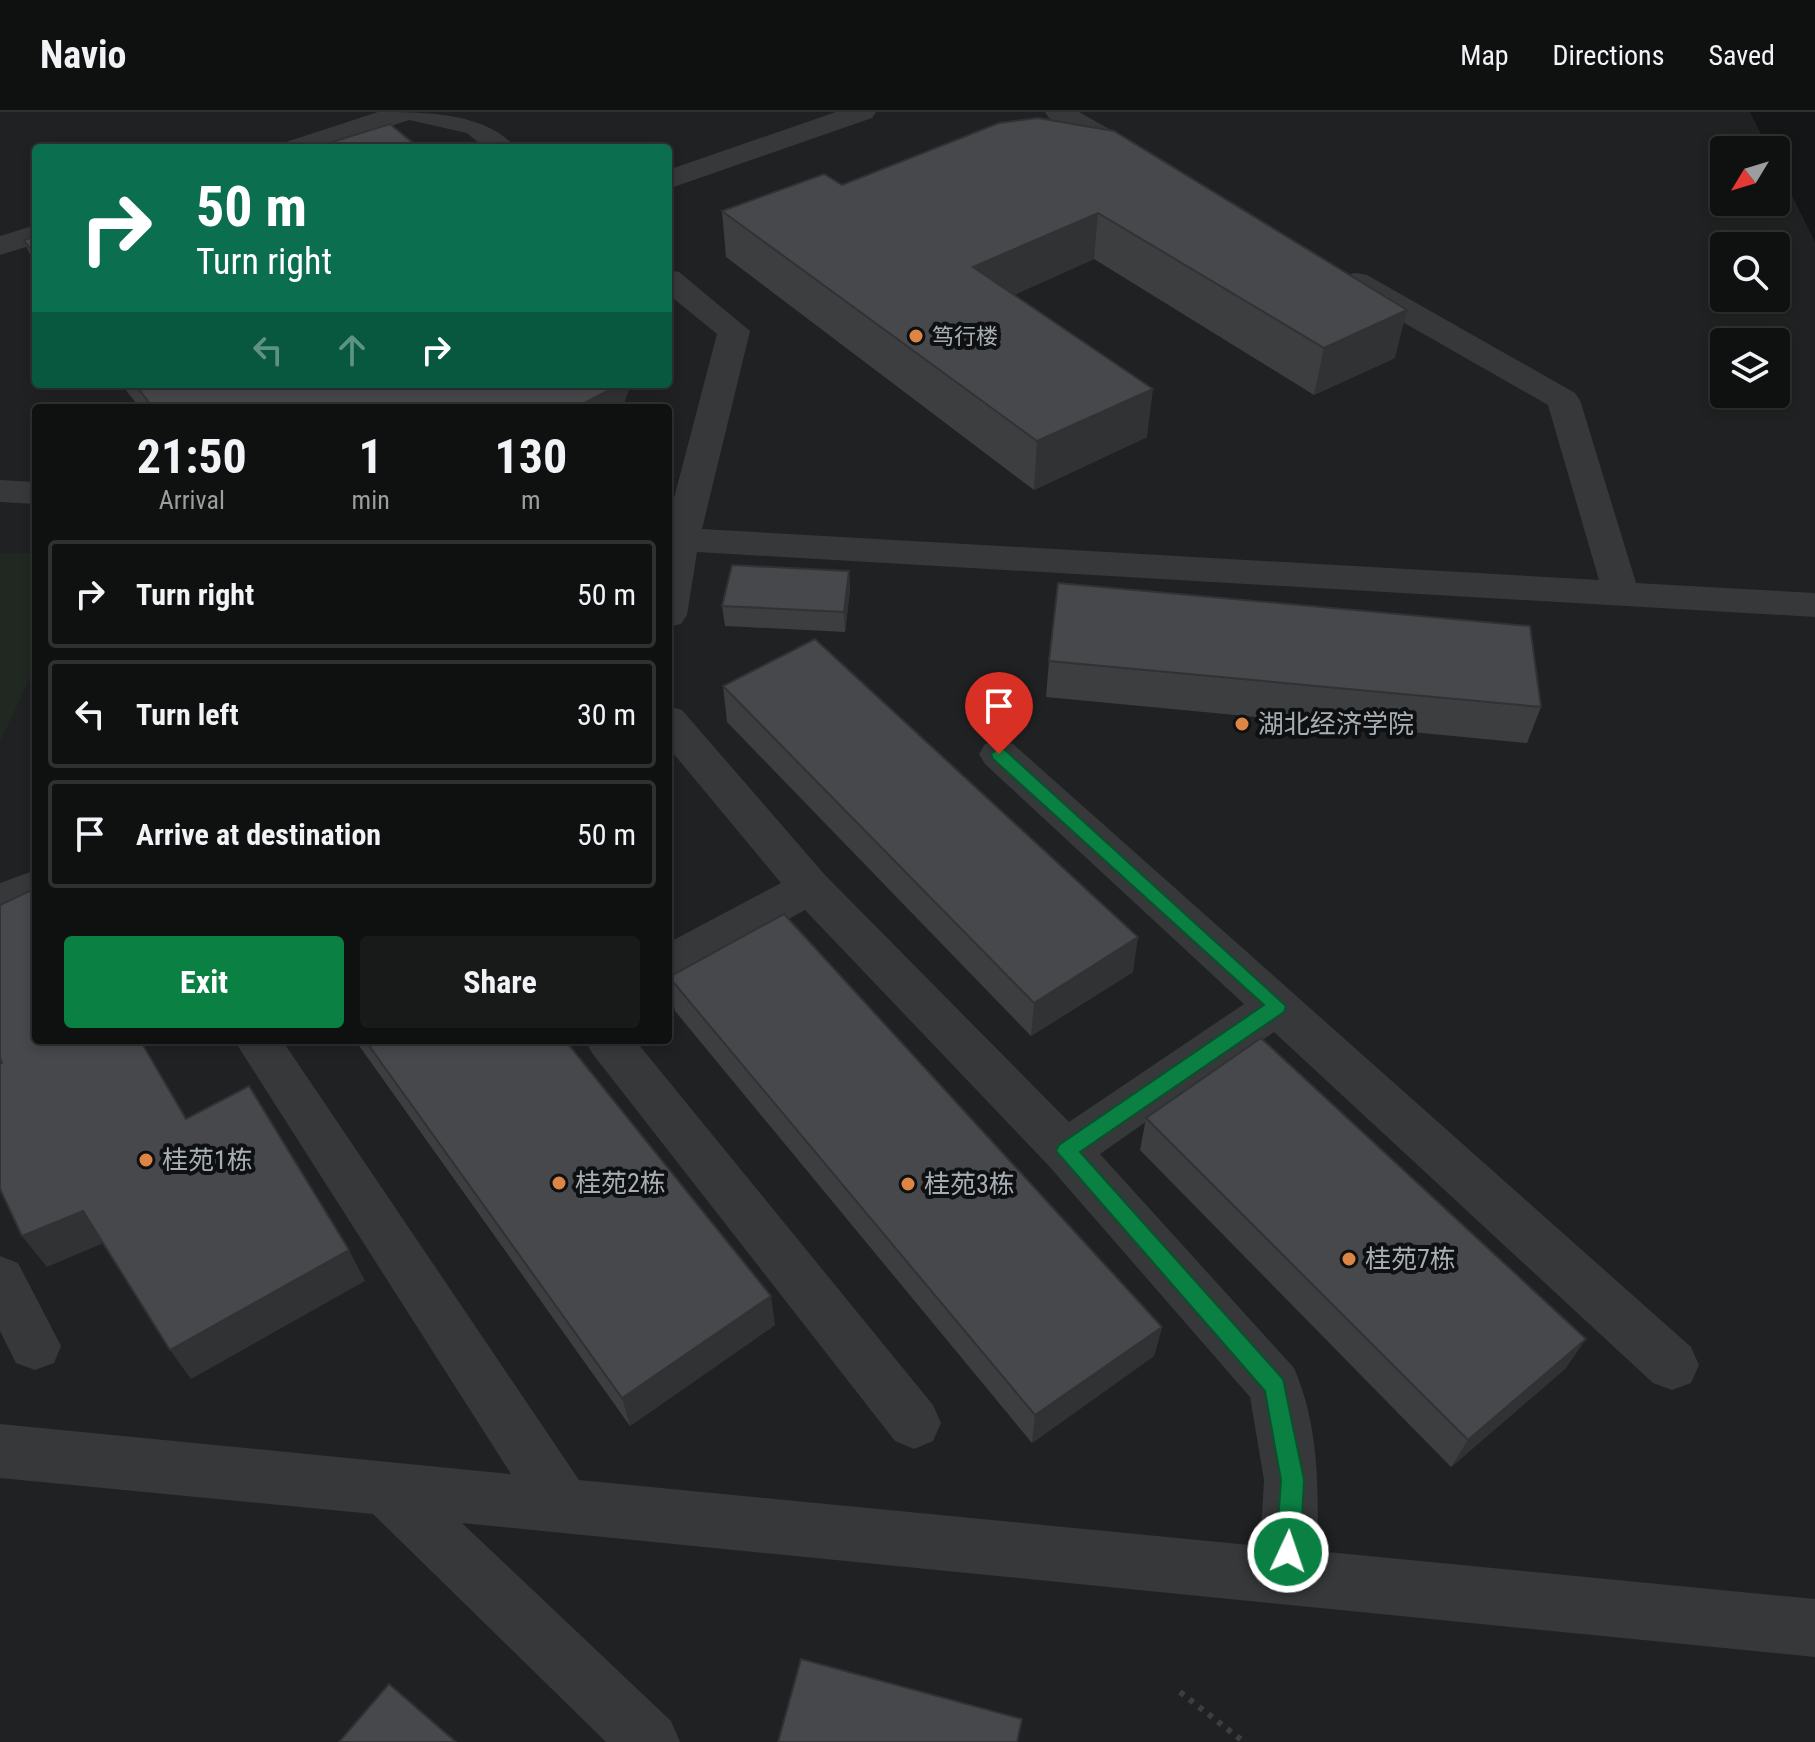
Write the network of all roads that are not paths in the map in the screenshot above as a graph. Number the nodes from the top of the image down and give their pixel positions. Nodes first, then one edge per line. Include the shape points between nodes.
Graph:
1 (405, 112) edge
2 (411, 112) edge
3 (862, 112) edge
4 (1059, 112) edge
5 (308, 144) edge
6 (497, 144) edge
7 (1154, 166) edge
8 (672, 179) edge
9 (32, 235) edge
10 (0, 246) edge
11 (1331, 268) edge
12 (672, 282) edge
13 (0, 491) edge
14 (32, 493) edge
15 (675, 539) edge
16 (672, 572) edge
17 (1621, 593) junction
18 (1815, 605) edge
19 (672, 725) edge
20 (999, 754) dead end
21 (810, 887) junction
22 (32, 888) edge
23 (0, 902) edge
24 (672, 962) edge
25 (1277, 1006) junction
26 (260, 1044) edge
27 (611, 1044) edge
28 (1066, 1151) junction
29 (0, 1279) edge
30 (35, 1346) dead end
31 (1672, 1365) dead end
32 (914, 1423) dead end
33 (0, 1451) edge
34 (385, 1488) junction
35 (564, 1506) junction
36 (1287, 1577) junction
37 (1815, 1628) edge
38 (650, 1742) edge

1 - 5 street
2 - 6 street via 476,127
3 - 8 street
4 - 7 street
9 - 10 street
11 - 17 street via 1563,400
12 - 15 street via 734,331
13 - 14 street
15 - 16 street
15 - 17 street
17 - 18 street
19 - 21 street
20 - 25 street
21 - 24 street
21 - 28 street
22 - 23 street
25 - 28 street
25 - 31 street
26 - 35 street
27 - 32 street
28 - 36 street via 1275,1386 1292,1480
29 - 30 street
33 - 34 street
34 - 35 street
34 - 38 street
35 - 36 street
36 - 37 street

